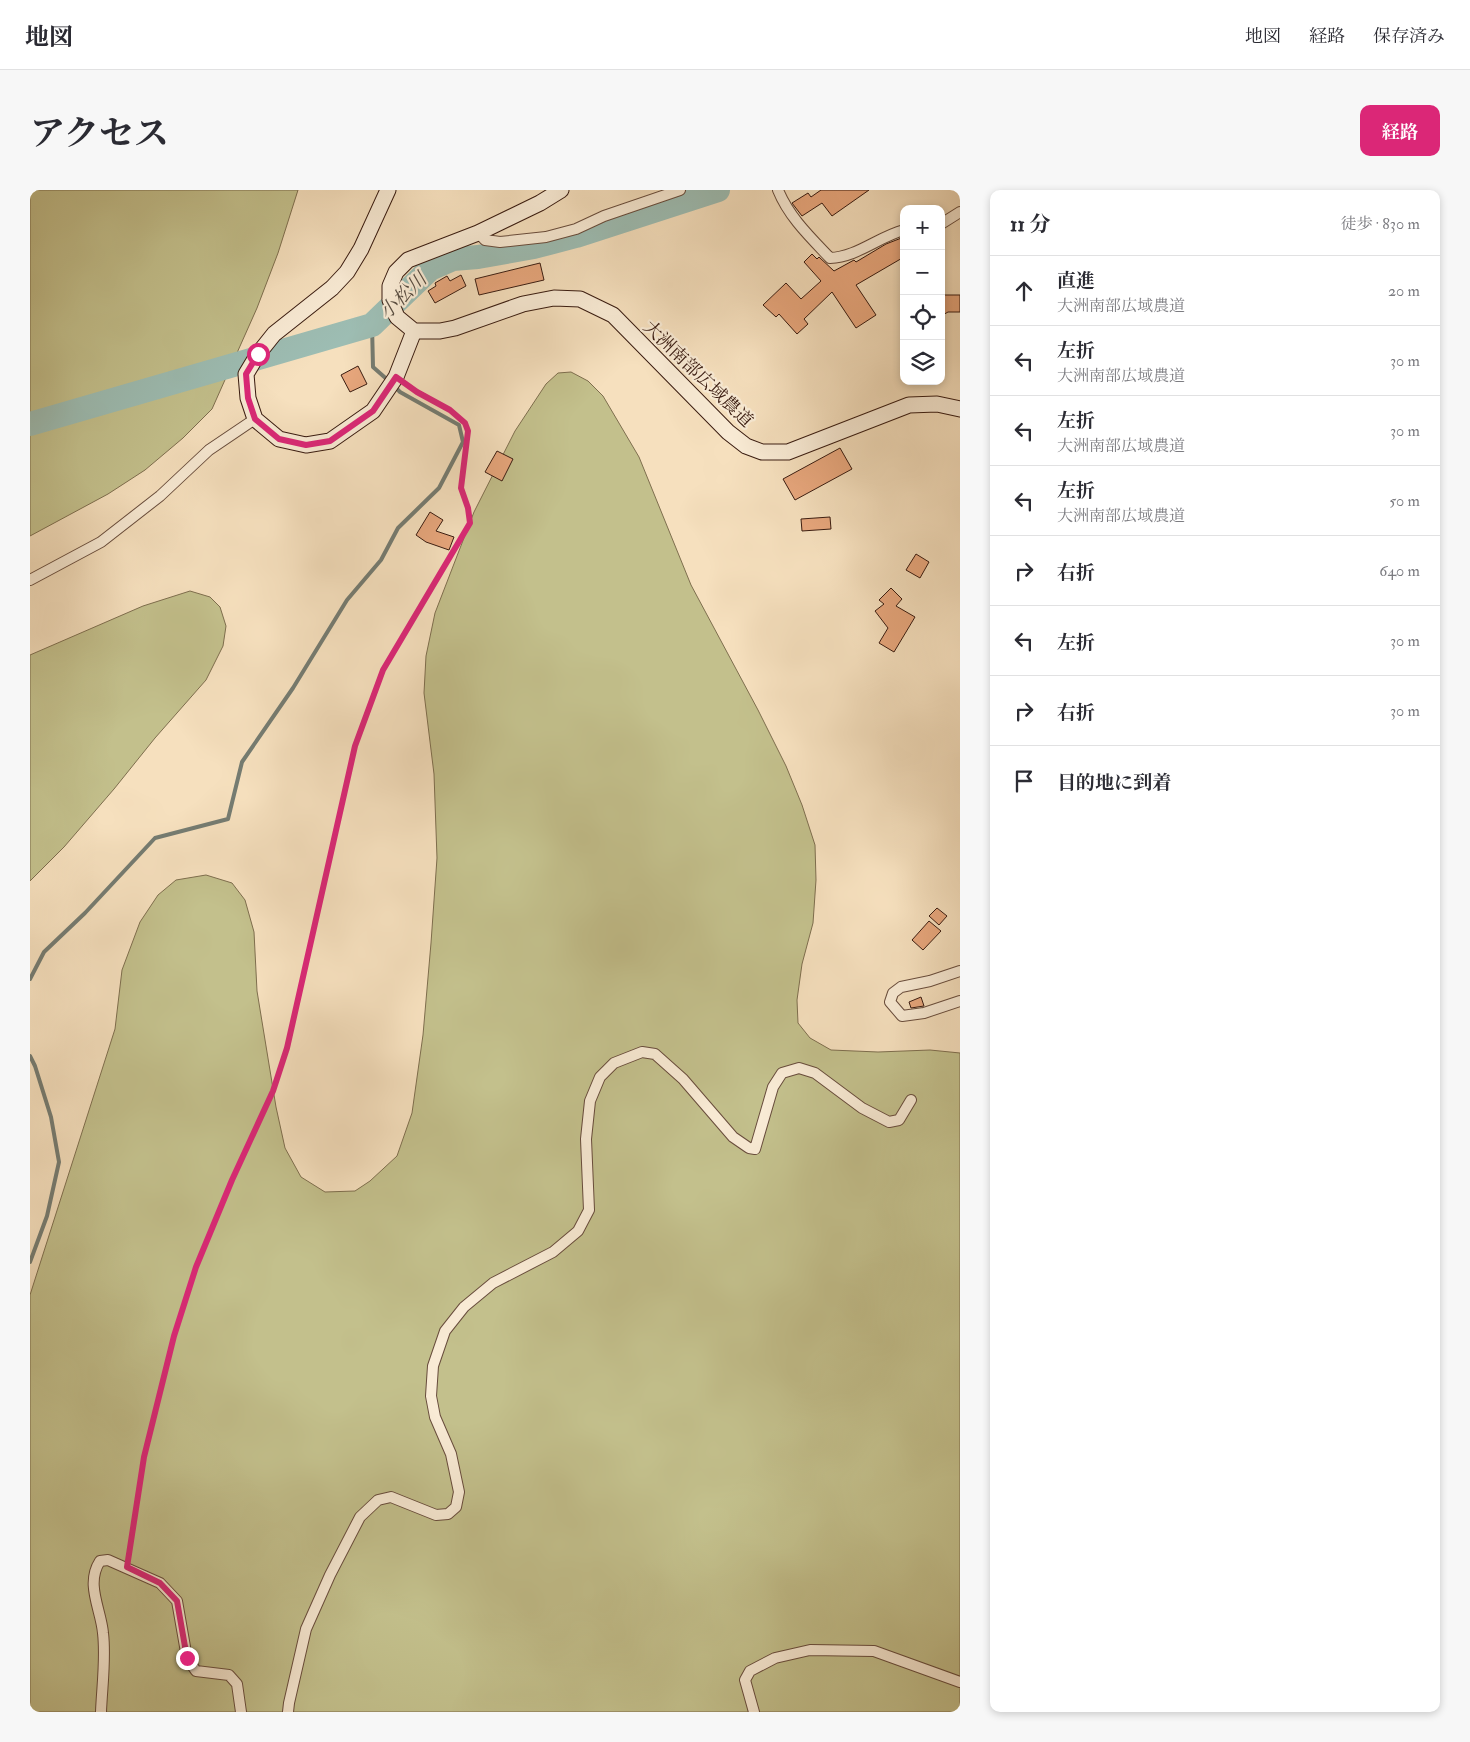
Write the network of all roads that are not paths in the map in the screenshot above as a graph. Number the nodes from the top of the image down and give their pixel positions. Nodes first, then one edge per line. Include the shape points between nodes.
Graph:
1 (388, 190) edge
2 (560, 190) edge
3 (680, 190) edge
4 (778, 190) edge
5 (960, 212) edge
6 (945, 221) edge
7 (900, 231) edge
8 (478, 233) junction
9 (414, 331) junction
10 (960, 409) edge
11 (255, 419) junction
12 (30, 580) edge
13 (960, 971) edge
14 (960, 1001) edge
15 (911, 1100) dead end
16 (960, 1682) edge
17 (101, 1712) edge
18 (241, 1712) edge
19 (288, 1712) edge
20 (754, 1712) edge

1 - 11 street via 347,272 274,334 246,374 248,398
2 - 8 street
3 - 8 street via 546,237 500,242 485,240
4 - 7 street via 800,227 830,258 842,258
5 - 6 street
8 - 9 street via 408,260 396,272 390,286 390,300 396,317
9 - 10 street, 大洲南部広域農道 via 455,328 523,304 554,298 580,299 613,315 728,432 746,446 762,452 788,452 909,405 936,404
9 - 11 street via 396,377 373,411 330,441 306,445 279,439
11 - 12 street via 209,450 160,496 101,542
13 - 14 street via 901,987 893,993 890,1002 902,1016 924,1013
15 - 19 street via 899,1120 889,1122 862,1108 815,1073 799,1068 782,1073 773,1087 756,1149 748,1148 733,1137 683,1079 655,1054 642,1052 614,1063 600,1077 590,1101 586,1139 588,1210 578,1230 553,1252 493,1284 464,1308 445,1331 433,1366 430,1396 459,1492 456,1507 448,1514 436,1515 391,1497 378,1500 360,1517 306,1629
16 - 20 street via 874,1651 810,1650 775,1658 750,1671 746,1680
17 - 18 street via 103,1633 94,1589 95,1570 100,1561 108,1560 160,1583 177,1601 187,1658 196,1671 229,1675 237,1684

